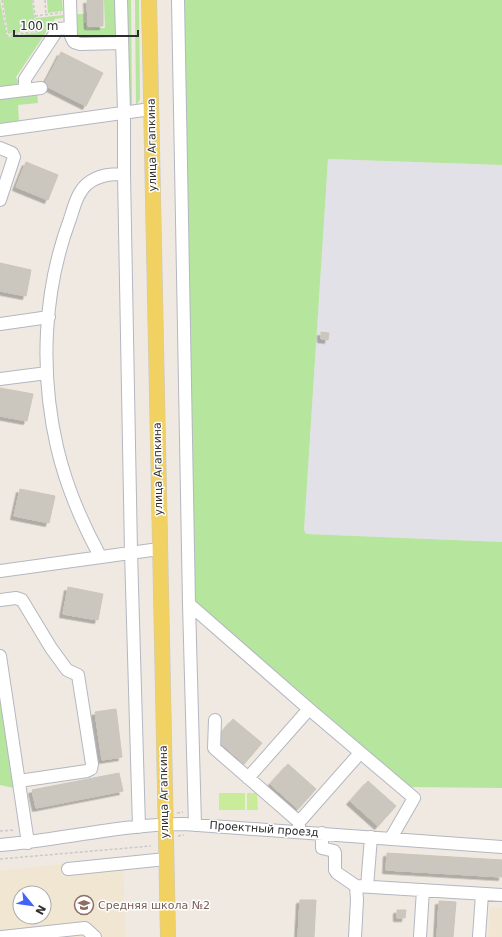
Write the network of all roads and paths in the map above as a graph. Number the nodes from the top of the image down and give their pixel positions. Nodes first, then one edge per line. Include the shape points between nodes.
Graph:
1 (2, 0) edge
2 (33, 0) edge
3 (44, 0) edge
4 (70, 0) edge
5 (121, 0) edge
6 (149, 0) edge
7 (178, 0) edge
8 (63, 13) dead end
9 (46, 15) junction
10 (35, 16) junction
11 (71, 28) junction
12 (122, 44) junction
13 (41, 88) dead end
14 (25, 90) junction
15 (0, 93) edge
16 (151, 109) junction
17 (124, 112) junction
18 (0, 130) edge
19 (0, 148) edge
20 (124, 174) junction
21 (0, 200) edge
22 (49, 317) junction
23 (0, 324) edge
24 (47, 373) junction
25 (0, 380) edge
26 (160, 549) junction
27 (131, 552) junction
28 (100, 556) junction
29 (0, 571) edge
30 (0, 600) edge
31 (189, 604) junction
32 (0, 656) edge
33 (309, 709) junction
34 (215, 720) dead end
35 (360, 753) junction
36 (248, 778) junction
37 (19, 781) junction
38 (165, 824) junction
39 (195, 825) junction
40 (139, 827) junction
41 (299, 827) junction
42 (16, 830) dead end
43 (0, 831) edge
44 (322, 833) junction
45 (371, 837) junction
46 (391, 838) junction
47 (28, 843) junction
48 (0, 845) edge
49 (150, 846) dead end
50 (502, 847) edge
51 (0, 859) edge
52 (166, 859) junction
53 (68, 869) dead end
54 (362, 887) junction
55 (423, 890) junction
56 (482, 894) junction
57 (502, 895) edge
58 (2, 937) edge
59 (95, 937) edge
60 (168, 937) edge
61 (355, 937) edge
62 (420, 937) edge
63 (479, 937) edge

1 - 10 path via 7,36 37,31
2 - 10 path
3 - 9 path
4 - 11 street
5 - 12 street
6 - 16 main road, улица Агапкина
7 - 31 street
8 - 9 path
9 - 10 path
11 - 12 street via 72,38 78,44
11 - 14 street via 58,29 25,79
12 - 17 street
13 - 14 street
14 - 15 street
16 - 17 street
16 - 26 main road, улица Агапкина
17 - 18 street
17 - 20 street
19 - 21 street via 12,153 14,158
20 - 22 street via 99,177 88,184 80,194 60,252
20 - 27 street
22 - 23 street
22 - 24 street
24 - 25 street
24 - 28 street via 52,419 64,474 84,527
26 - 27 street
26 - 38 main road, улица Агапкина
27 - 28 street
27 - 40 street
28 - 29 street
30 - 37 street via 22,600 67,670 78,675 92,764 91,769 87,771
31 - 33 street
31 - 39 street
32 - 37 street
33 - 35 street
33 - 36 street
34 - 36 street via 214,748
35 - 41 street
35 - 46 street via 414,798
36 - 41 street
37 - 47 street
38 - 39 street, Проектный проезд
38 - 40 street, Проектный проезд
38 - 52 main road, улица Агапкина
39 - 41 street, Проектный проезд
40 - 47 street, Проектный проезд
41 - 44 street, Проектный проезд
42 - 43 path
44 - 45 street, Проектный проезд
44 - 54 street via 322,848 334,851 337,873
45 - 46 street, Проектный проезд
45 - 54 street
46 - 50 street, Проектный проезд
47 - 48 street, Проектный проезд
49 - 51 path
52 - 53 street
52 - 60 main road, улица Агапкина
54 - 55 street
54 - 61 street via 357,900
55 - 56 street
55 - 62 street
56 - 57 street
56 - 63 street
58 - 59 street via 85,928

